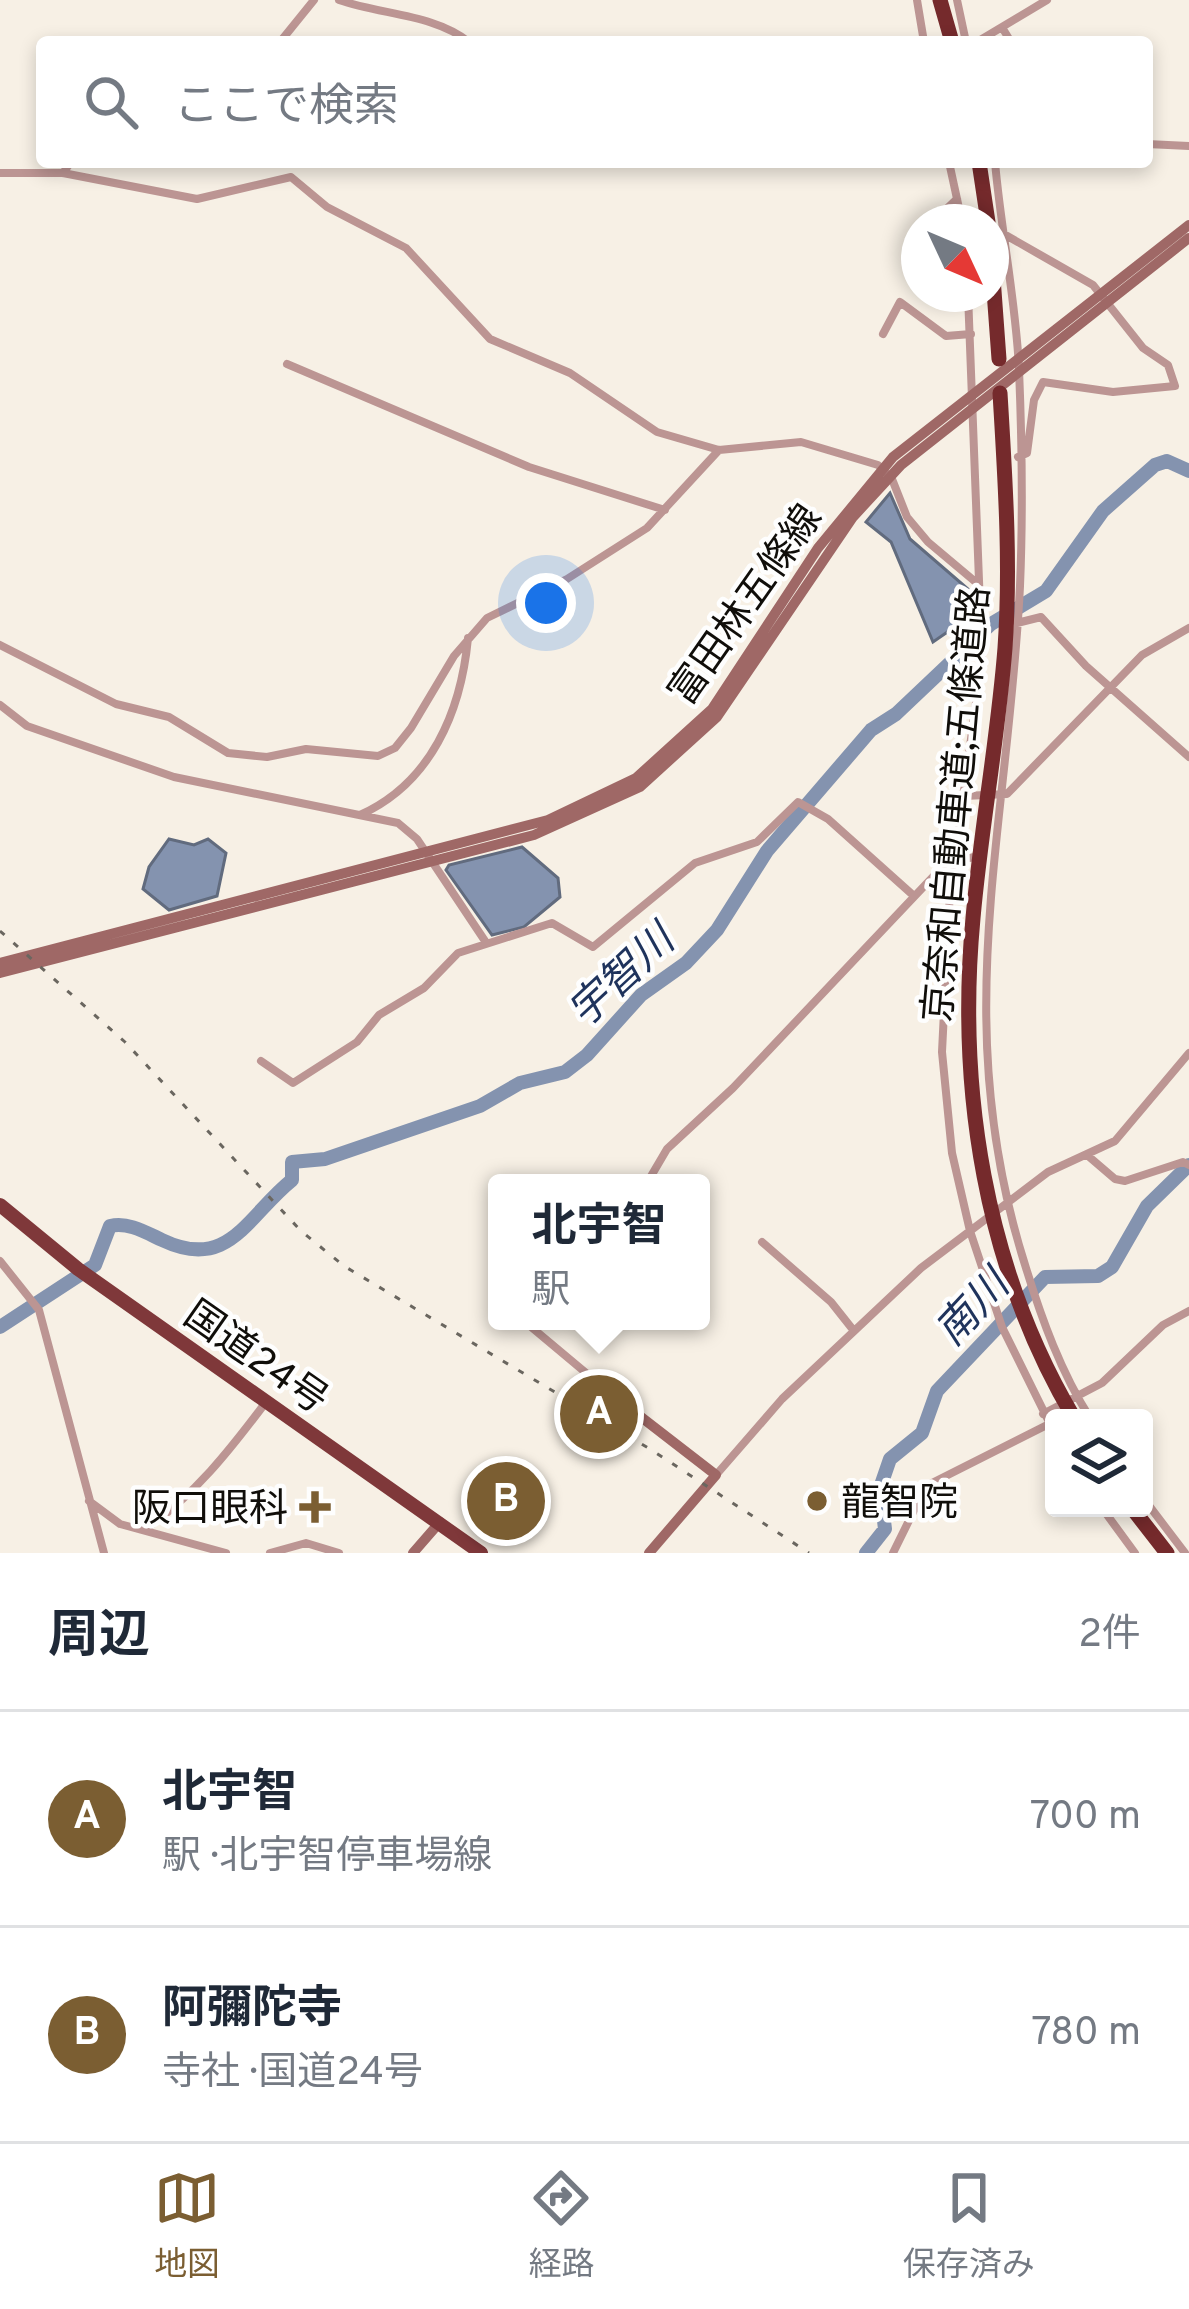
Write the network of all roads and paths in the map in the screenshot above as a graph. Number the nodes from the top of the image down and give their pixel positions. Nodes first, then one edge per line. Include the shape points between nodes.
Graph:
1 (314, 0) edge
2 (339, 0) edge
3 (917, 0) edge
4 (940, 0) edge
5 (957, 0) edge
6 (1047, 0) edge
7 (1003, 29) junction
8 (285, 36) edge
9 (462, 36) edge
10 (924, 36) edge
11 (950, 36) edge
12 (965, 36) edge
13 (988, 36) edge
14 (1007, 36) edge
15 (1153, 144) edge
16 (1189, 146) edge
17 (67, 168) edge
18 (950, 168) edge
19 (980, 168) edge
20 (995, 168) edge
21 (0, 172) edge
22 (63, 173) junction
23 (959, 203) edge
24 (989, 204) edge
25 (994, 204) edge
26 (1189, 225) edge
27 (1009, 236) edge
28 (1189, 238) edge
29 (1102, 298) junction
30 (969, 312) edge
31 (998, 312) edge
32 (1007, 312) edge
33 (883, 334) dead end
34 (971, 334) junction
35 (999, 359) dead end
36 (1018, 362) junction
37 (287, 364) dead end
38 (973, 391) junction
39 (1000, 393) dead end
40 (973, 405) junction
41 (718, 450) junction
42 (1018, 457) junction
43 (897, 461) junction
44 (665, 510) junction
45 (980, 585) junction
46 (1014, 589) junction
47 (1017, 623) junction
48 (1189, 628) edge
49 (468, 637) junction
50 (0, 645) edge
51 (981, 674) junction
52 (1011, 684) junction
53 (1111, 686) junction
54 (0, 705) edge
55 (1189, 757) edge
56 (964, 796) junction
57 (998, 799) junction
58 (360, 815) junction
59 (993, 855) junction
60 (427, 858) junction
61 (955, 860) junction
62 (914, 896) junction
63 (485, 941) junction
64 (44, 956) junction
65 (0, 963) edge
66 (0, 973) edge
67 (1189, 1053) edge
68 (261, 1061) dead end
69 (1087, 1155) junction
70 (1189, 1165) edge
71 (652, 1174) edge
72 (1008, 1203) junction
73 (0, 1205) edge
74 (970, 1231) junction
75 (762, 1242) dead end
76 (0, 1261) edge
77 (1189, 1311) edge
78 (535, 1330) edge
79 (854, 1331) junction
80 (610, 1393) joint
81 (1076, 1395) junction
82 (266, 1402) junction
83 (1069, 1409) edge
84 (1085, 1409) edge
85 (1043, 1414) junction
86 (1045, 1418) edge
87 (1045, 1431) edge
88 (716, 1475) junction
89 (86, 1498) junction
90 (1153, 1511) edge
91 (1109, 1517) edge
92 (1138, 1517) edge
93 (440, 1522) junction
94 (146, 1529) junction
95 (104, 1553) edge
96 (226, 1553) edge
97 (270, 1553) edge
98 (339, 1553) edge
99 (413, 1553) edge
100 (481, 1553) edge
101 (650, 1553) edge
102 (892, 1553) edge
103 (1135, 1553) edge
104 (1164, 1553) edge
105 (1185, 1553) edge

1 - 8 street
2 - 9 street via 442,22
3 - 10 street
4 - 11 highway
5 - 12 street
6 - 7 street
7 - 13 street
7 - 14 street
15 - 16 street
17 - 22 street
18 - 23 street
19 - 24 highway
20 - 25 street
21 - 22 street
22 - 41 street via 197,199 291,177 406,248 490,339 570,373 658,432
26 - 29 main road, 富田林五條線
27 - 29 street via 1094,285
28 - 29 main road, 富田林五條線
29 - 36 main road, 富田林五條線
29 - 42 street via 1168,365 1175,386 1113,392 1043,382 1027,453
30 - 34 street
31 - 35 highway
32 - 36 street
33 - 34 street via 900,302 946,336
34 - 38 street
36 - 38 main road, 富田林五條線
36 - 40 main road, 富田林五條線
36 - 42 street
37 - 44 street via 529,467
38 - 40 street
38 - 43 main road, 富田林五條線
39 - 46 highway, 京奈和自動車道;五條道路
40 - 43 main road, 富田林五條線
40 - 45 street
41 - 44 street
41 - 45 street via 801,442 878,465 928,542
42 - 46 street
43 - 60 main road, 富田林五條線 via 851,512 712,709 663,758 574,810
44 - 49 street via 577,574 487,618
45 - 51 street
46 - 47 street
46 - 83 highway, 京奈和自動車道;五條道路 via 973,918 971,1090 1012,1283
47 - 52 street
47 - 53 street via 1041,617
48 - 53 street via 1142,655
49 - 50 street via 395,748 370,757 306,749 248,758 228,753 170,717 116,704
49 - 58 street via 461,689 432,754 399,793
51 - 52 street
51 - 56 street
52 - 57 street
53 - 55 street
53 - 57 street
54 - 58 street via 27,725 174,777
56 - 57 street
56 - 61 street
57 - 59 street
58 - 60 street via 398,823
59 - 61 street
59 - 72 street via 982,992 985,1079
60 - 63 street
60 - 64 main road, 富田林五條線
61 - 62 street
61 - 74 street via 942,1052
62 - 63 street via 798,802 758,842 695,862 593,947 552,923
62 - 71 street via 667,1149
63 - 68 street via 458,952 356,1042 293,1082
64 - 65 main road, 富田林五條線
64 - 66 main road, 富田林五條線
67 - 69 street via 1115,1141
69 - 70 street via 1125,1181
69 - 72 street
72 - 74 street
72 - 81 street via 1037,1304
73 - 82 highway, 国道24号
74 - 79 street
74 - 85 street
75 - 79 street
76 - 89 street via 39,1310
77 - 81 street
78 - 80 street
79 - 88 street
80 - 88 main road
81 - 84 street
81 - 85 street
82 - 93 highway, 国道24号
82 - 94 street via 184,1503
85 - 86 street
87 - 102 street via 926,1486
88 - 101 main road
89 - 94 street via 120,1524
89 - 95 street
90 - 105 street
91 - 103 street
92 - 104 highway
93 - 99 main road
93 - 100 highway, 国道24号
94 - 96 street
97 - 98 street via 306,1543

